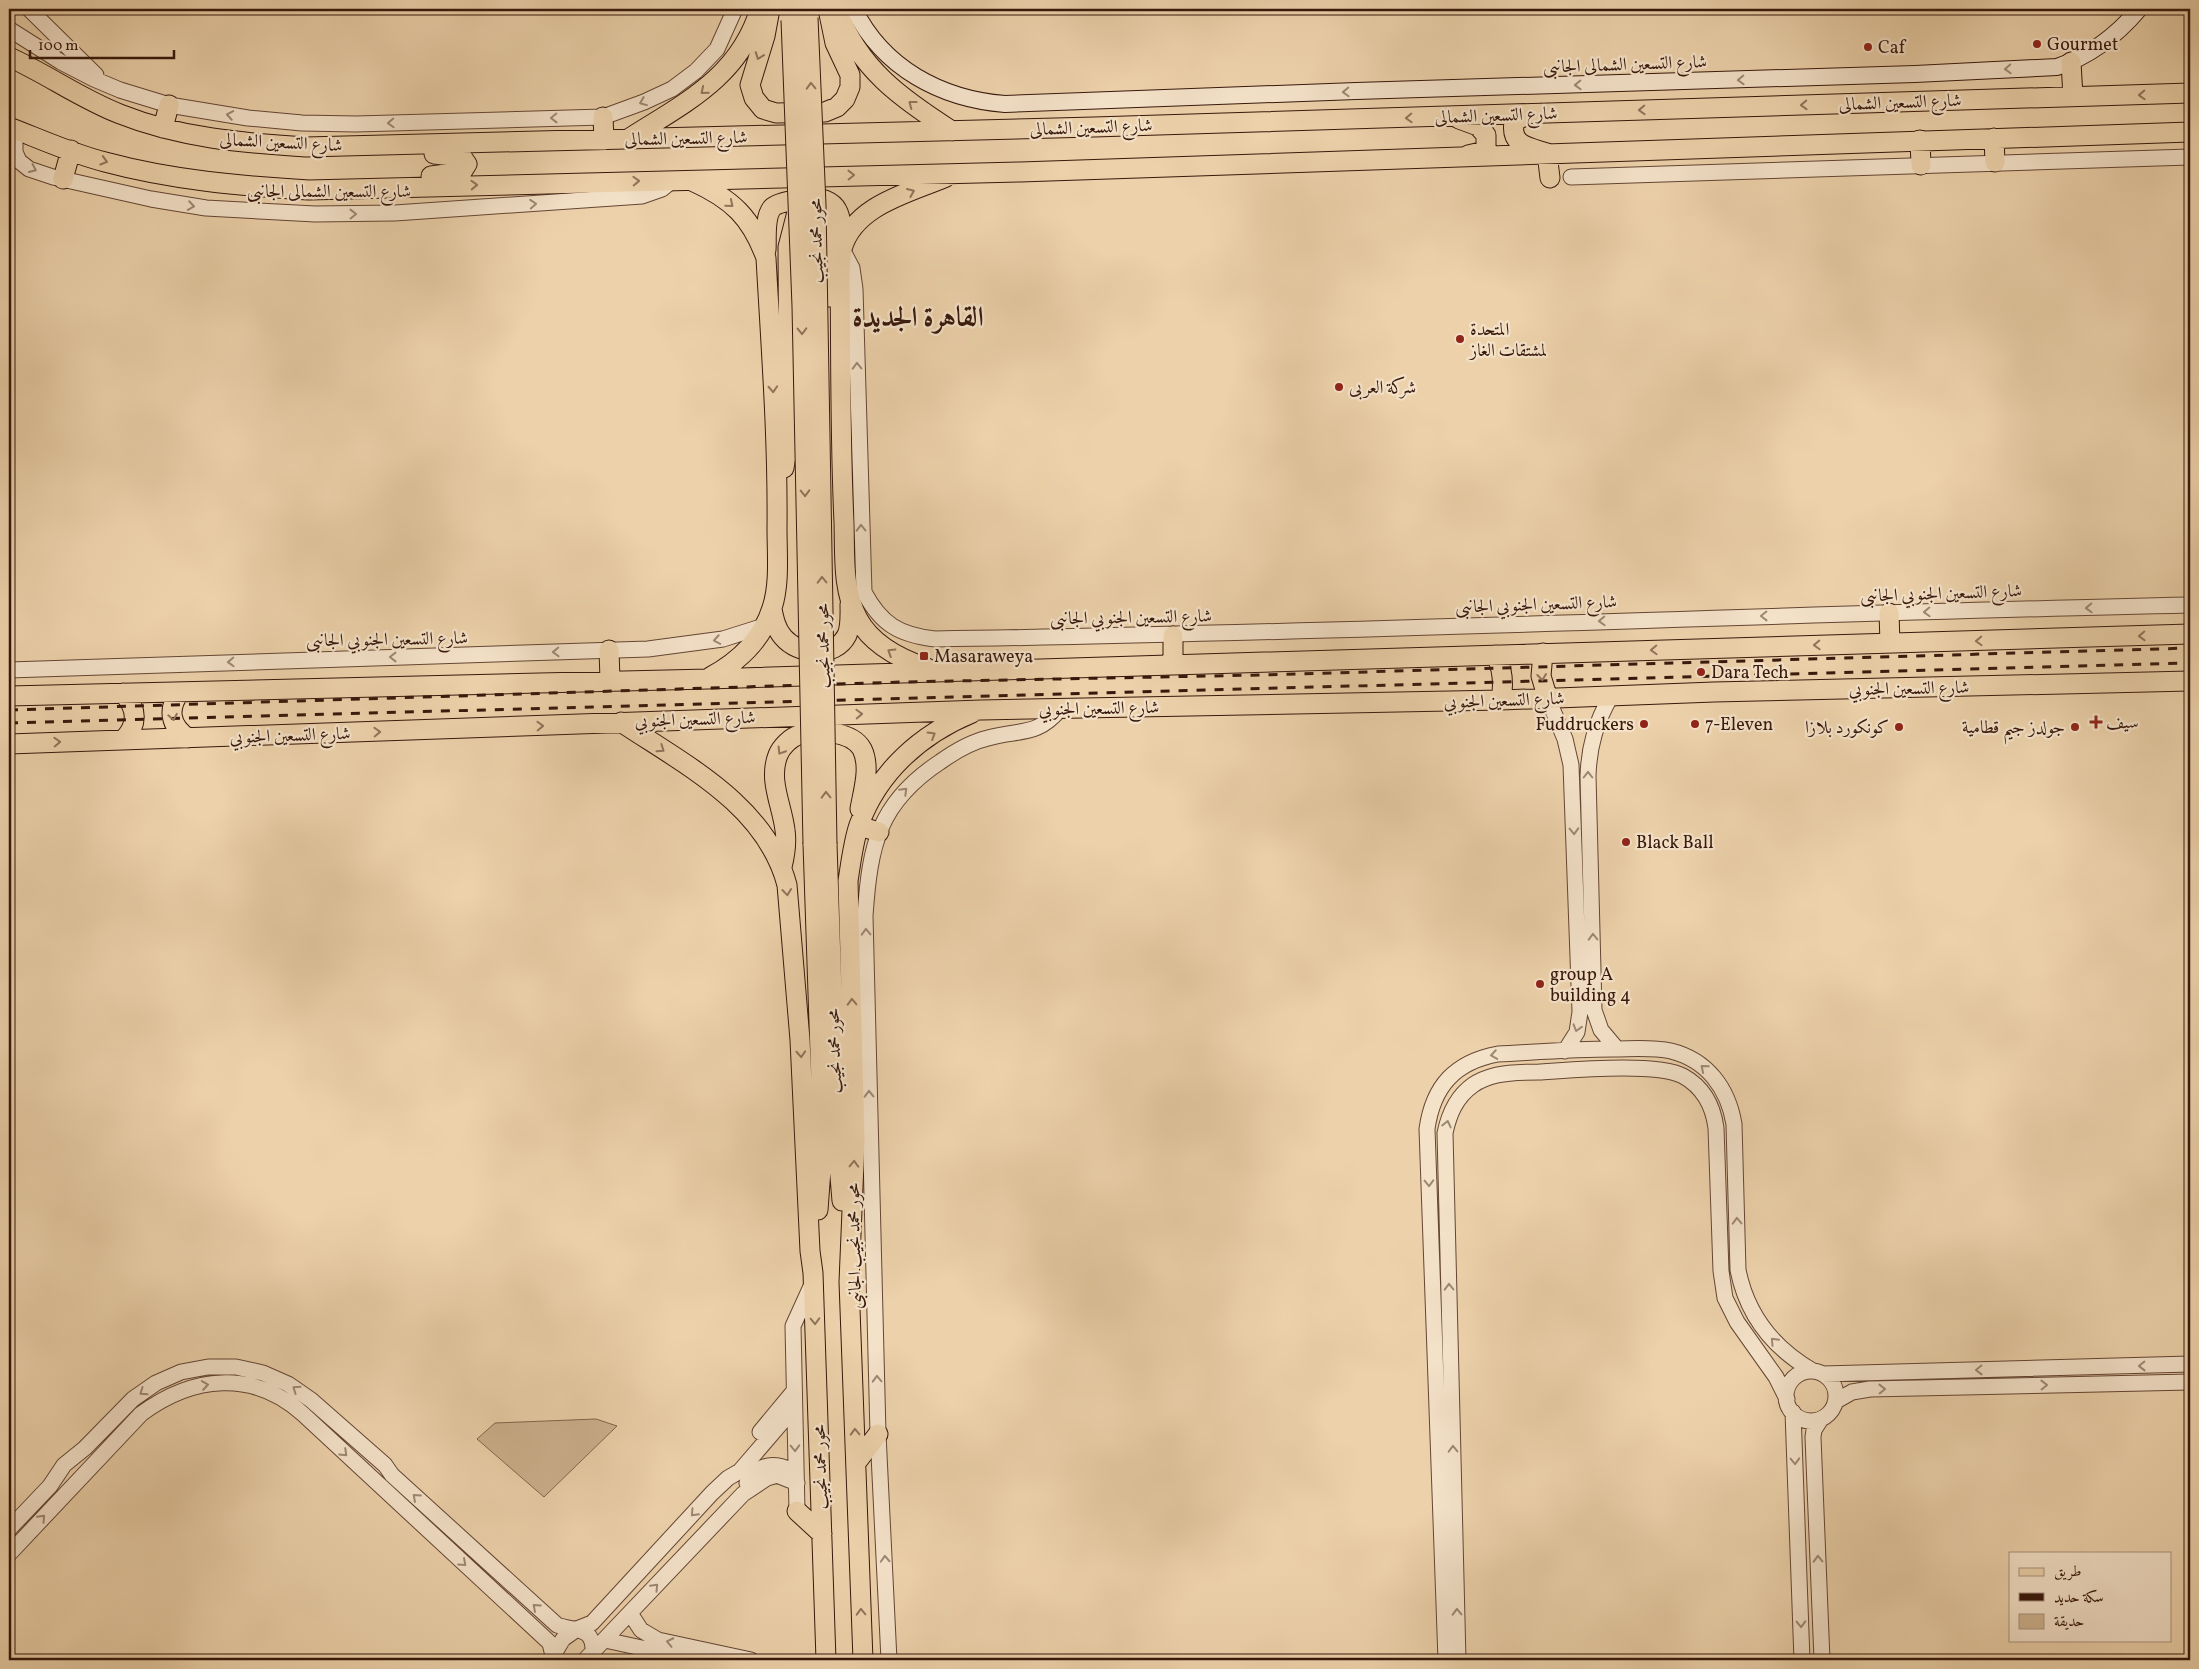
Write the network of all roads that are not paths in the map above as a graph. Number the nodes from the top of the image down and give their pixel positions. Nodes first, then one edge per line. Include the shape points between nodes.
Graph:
1 (29, 9) edge
2 (735, 9) edge
3 (760, 9) edge
4 (770, 9) edge
5 (828, 9) edge
6 (836, 9) edge
7 (854, 9) edge
8 (2138, 9) edge
9 (799, 14) edge
10 (9, 30) edge
11 (9, 57) edge
12 (2064, 64) junction
13 (109, 85) junction
14 (2190, 93) edge
15 (2073, 97) junction
16 (169, 105) junction
17 (1528, 114) junction
18 (603, 117) junction
19 (1452, 117) junction
20 (12, 128) edge
21 (162, 128) junction
22 (952, 131) junction
23 (2190, 132) edge
24 (1994, 138) junction
25 (604, 140) junction
26 (628, 140) junction
27 (1920, 140) junction
28 (400, 145) junction
29 (71, 150) junction
30 (1547, 153) junction
31 (1467, 156) junction
32 (2190, 157) edge
33 (1996, 162) junction
34 (1921, 165) junction
35 (956, 173) junction
36 (1571, 177) dead end
37 (1550, 178) dead end
38 (63, 179) junction
39 (681, 180) junction
40 (399, 187) junction
41 (807, 206) junction
42 (842, 249) junction
43 (766, 258) junction
44 (842, 489) junction
45 (778, 491) junction
46 (850, 602) junction
47 (2190, 605) edge
48 (772, 609) junction
49 (1889, 613) junction
50 (764, 626) junction
51 (2190, 634) edge
52 (1173, 636) junction
53 (1890, 643) junction
54 (609, 650) junction
55 (1543, 653) junction
56 (1496, 655) junction
57 (1173, 665) junction
58 (9, 670) edge
59 (935, 671) junction
60 (708, 679) junction
61 (610, 680) junction
62 (2190, 681) edge
63 (180, 692) junction
64 (123, 693) junction
65 (9, 696) edge
66 (1611, 696) junction
67 (1548, 699) junction
68 (1501, 700) junction
69 (1060, 709) junction
70 (981, 710) junction
71 (621, 722) junction
72 (188, 738) junction
73 (123, 740) junction
74 (9, 744) edge
75 (859, 826) junction
76 (879, 832) junction
77 (820, 844) junction
78 (782, 868) junction
79 (1617, 1049) junction
80 (1654, 1050) junction
81 (1565, 1051) junction
82 (1526, 1053) junction
83 (1654, 1070) junction
84 (1528, 1072) junction
85 (1432, 1266) junction
86 (1449, 1266) junction
87 (813, 1277) junction
88 (849, 1282) junction
89 (2190, 1364) edge
90 (1818, 1373) junction
91 (2190, 1382) edge
92 (794, 1391) junction
93 (1836, 1401) junction
94 (1790, 1406) junction
95 (794, 1408) junction
96 (1821, 1419) junction
97 (878, 1434) junction
98 (74, 1456) junction
99 (856, 1463) junction
100 (87, 1471) junction
101 (57, 1474) junction
102 (741, 1476) junction
103 (796, 1478) junction
104 (72, 1487) junction
105 (712, 1493) junction
106 (728, 1508) junction
107 (797, 1510) joint
108 (9, 1530) edge
109 (822, 1534) junction
110 (9, 1554) edge
111 (630, 1613) junction
112 (577, 1629) junction
113 (605, 1640) junction
114 (589, 1656) edge
115 (553, 1658) edge
116 (697, 1660) edge
117 (751, 1660) edge
118 (826, 1660) edge
119 (863, 1660) edge
120 (889, 1660) edge
121 (1446, 1660) edge
122 (1458, 1660) edge
123 (1802, 1660) edge
124 (1822, 1660) edge

1 - 13 street
2 -> 18 street via 717,49 696,71 672,89
3 -> 26 main road via 745,44 719,78 698,96
4 -> 5 main road via 750,85 754,98 763,109 776,113 825,112 845,99 850,75 835,43
22 -> 6 main road via 884,83 862,57
12 -> 7 main road, شارع التسعين الشمالى الجانبى via 1908,75 1005,104 963,98 930,85 900,66 872,37
8 - 12 main road via 2120,30 2104,42
9 - 41 main road, محور محمد نجيب, bridge
10 - 13 street via 61,62
11 - 21 main road, شارع التسعين الشمالى via 120,114
12 - 15 main road
13 - 16 street
14 -> 15 main road, شارع التسعين الشمالى
15 -> 17 main road, شارع التسعين الشمالى
18 -> 16 street via 302,123
16 - 21 main road
17 - 19 main road, شارع التسعين الشمالى
17 - 30 main road via 1514,122 1512,131 1515,138 1521,144
18 - 25 main road
19 -> 22 main road, شارع التسعين الشمالى
19 - 31 main road via 1478,126 1486,135 1486,147
20 - 29 main road
20 -> 38 street, شارع التسعين الشمالى الجانبى via 19,161 29,168
21 - 28 main road, شارع التسعين الشمالى via 241,143 306,147
22 - 26 main road, شارع التسعين الشمالى
23 - 24 main road
24 - 27 main road
24 - 33 main road
25 - 26 main road, شارع التسعين الشمالى
25 - 28 main road, شارع التسعين الشمالى
27 - 30 main road
27 - 34 main road
28 - 40 main road via 433,154 462,157 467,164 462,172 432,176
29 - 38 main road
29 -> 40 main road via 104,162 180,178 244,186 309,190
30 - 31 main road
30 - 37 main road
31 - 35 main road
32 - 33 street
33 - 34 street
34 - 36 street
39 -> 35 main road
42 -> 35 main road via 852,230 868,213
38 -> 39 street, شارع التسعين الشمالى الجانبى via 206,208 333,214 424,212 642,196
40 -> 39 main road
39 -> 43 main road via 722,197 749,222 758,235
41 - 44 main road via 824,222 834,451
41 -> 45 main road, bridge via 790,232 788,247 789,438 787,460
41 - 77 main road, محور محمد نجيب, bridge
42 - 43 main road via 837,209 831,203 824,200 786,201 778,203 768,216
42 - 44 main road
52 -> 42 street, شارع التسعين الجنوبي الجانبى via 935,639 901,632 873,609 864,592 855,289 852,268
43 -> 45 main road
44 - 46 main road
45 - 48 main road via 777,582
46 - 48 main road via 847,634 832,649 819,652 794,647 782,637
59 -> 46 main road via 883,647 869,634
47 -> 49 street, شارع التسعين الجنوبي الجانبى
48 - 50 main road
49 -> 52 street, شارع التسعين الجنوبي الجانبى
49 - 53 main road
50 -> 54 street, شارع التسعين الجنوبي الجانبى via 723,639 648,649
50 - 60 main road via 742,655
51 -> 53 main road
52 - 57 main road
53 -> 55 main road
54 -> 58 street, شارع التسعين الجنوبي الجانبى
54 - 61 main road
55 - 56 main road
55 -> 67 main road via 1541,676
56 - 57 main road
56 - 68 main road via 1504,681
57 - 59 main road
59 - 60 main road
60 - 61 main road
61 - 63 main road
62 - 66 main road, شارع التسعين الجنوبي
63 - 64 main road
63 -> 72 main road via 173,700 171,711 179,732
64 - 65 main road
64 - 73 main road via 131,701 135,717 130,732
66 - 67 main road, شارع التسعين الجنوبي
79 -> 66 street via 1601,1030 1594,1010 1588,776 1591,741 1597,721
67 - 68 main road, شارع التسعين الجنوبي
67 -> 81 street via 1565,739 1571,765 1580,1012 1576,1032
68 - 69 main road, شارع التسعين الجنوبي
69 - 70 main road, شارع التسعين الجنوبي
76 -> 69 street via 898,796 922,774 953,753 987,738 1041,727
71 -> 70 main road, شارع التسعين الجنوبي
75 -> 70 main road, محور محمد نجيب via 869,802 892,769 920,741
72 -> 71 main road, شارع التسعين الجنوبي
71 -> 78 main road, محور محمد نجيب via 731,799 755,824
72 - 73 main road, شارع التسعين الجنوبي
74 -> 73 main road, شارع التسعين الجنوبي
75 - 76 main road
75 -> 78 main road via 866,770 861,748 849,736 832,732 799,735 778,753 774,766 774,781 785,830
88 -> 75 main road, محور محمد نجيب via 855,1139 848,881
97 -> 76 street, محور محمد نجيب الجانبى via 865,916 868,876
77 - 87 main road, محور محمد نجيب via 823,1142
77 - 88 main road, محور محمد نجيب via 837,1140
78 -> 87 main road, محور محمد نجيب via 787,885 800,1040
79 - 80 street
79 - 81 street
80 - 83 street
90 -> 80 street via 1787,1354 1765,1332 1742,1287 1738,1270 1734,1124 1727,1095 1719,1082 1697,1062 1669,1051
81 - 82 street
82 - 84 street
82 -> 85 street via 1498,1054 1472,1062 1445,1082 1436,1094 1429,1110 1427,1129
83 - 84 street
83 - 94 street via 1686,1078 1702,1091 1709,1102 1716,1128 1721,1271 1725,1298 1737,1322 1776,1377
86 -> 84 street via 1445,1133 1448,1119 1454,1106 1472,1085 1498,1074
85 - 86 street
85 - 121 street
122 -> 86 street
87 - 92 street via 793,1323
87 -> 109 main road, محور محمد نجيب
99 -> 88 main road, محور محمد نجيب
89 -> 90 street
90 - 93 street via 1828,1378 1835,1388
90 - 94 street via 1804,1372 1790,1382
93 -> 91 street via 1852,1392 1870,1389
92 - 95 street
92 - 102 street
93 - 96 street via 1831,1412
94 - 96 street via 1806,1420
94 -> 123 street
95 - 102 street
95 -> 103 street
124 -> 96 street via 1814,1437 1814,1430
97 - 99 main road
120 -> 97 street, محور محمد نجيب الجانبى
98 - 100 street via 85,1462
98 - 101 street
112 -> 98 street via 557,1625 311,1400 288,1384 263,1373 236,1367 208,1367 181,1372 156,1383 133,1399
119 -> 99 main road, محور محمد نجيب
100 - 104 street
100 -> 115 street via 141,1414 161,1399 183,1389 207,1383 232,1383 279,1397 299,1411 550,1643
101 - 104 street via 60,1482
101 - 108 street
102 - 103 street via 779,1465
102 - 105 street
102 - 106 street via 743,1494
103 - 107 street
110 -> 104 street
105 - 106 street
105 -> 112 street via 595,1620
111 -> 106 street
107 - 109 main road
109 - 118 main road, محور محمد نجيب
111 - 113 street
117 -> 111 street via 658,1640 641,1630
112 - 114 street via 592,1640
112 - 115 street via 563,1639
113 - 114 street
113 - 116 street

